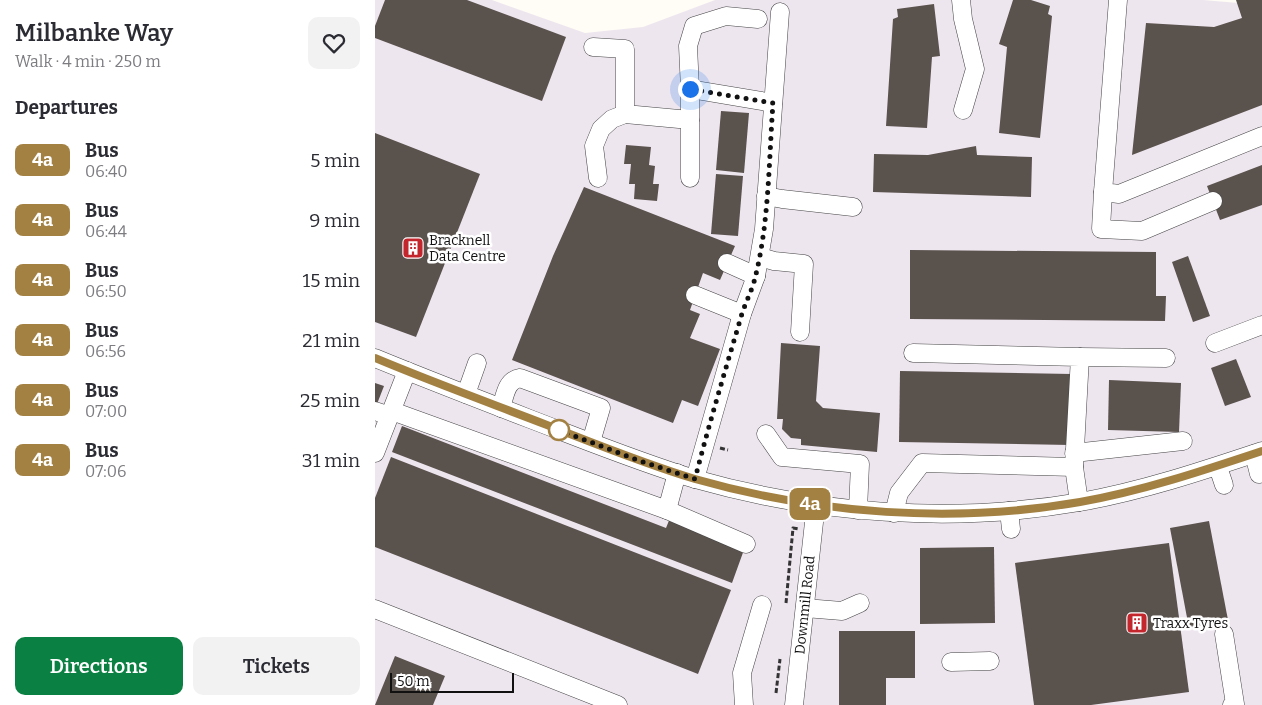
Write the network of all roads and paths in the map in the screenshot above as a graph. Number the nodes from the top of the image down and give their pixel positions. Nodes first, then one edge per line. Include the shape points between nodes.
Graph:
1 (961, 0) edge
2 (1118, 0) edge
3 (780, 12) dead end
4 (758, 19) dead end
5 (593, 47) dead end
6 (690, 89) junction
7 (773, 103) junction
8 (963, 110) dead end
9 (625, 114) junction
10 (690, 120) junction
11 (1262, 136) edge
12 (598, 178) dead end
13 (690, 178) dead end
14 (1103, 192) junction
15 (766, 196) junction
16 (1213, 201) dead end
17 (853, 206) dead end
18 (760, 257) junction
19 (727, 263) dead end
20 (756, 276) junction
21 (695, 295) dead end
22 (742, 314) junction
23 (1262, 325) edge
24 (800, 332) dead end
25 (1215, 344) dead end
26 (913, 353) dead end
27 (1080, 357) junction
28 (375, 358) edge
29 (1166, 358) dead end
30 (477, 363) dead end
31 (407, 371) junction
32 (466, 394) junction
33 (501, 408) junction
34 (385, 413) edge
35 (767, 434) dead end
36 (1183, 441) dead end
37 (591, 442) junction
38 (375, 452) edge
39 (1258, 453) edge
40 (1074, 460) junction
41 (1218, 467) junction
42 (677, 473) junction
43 (1259, 474) dead end
44 (695, 479) junction
45 (1224, 485) dead end
46 (1079, 502) junction
47 (816, 504) junction
48 (667, 510) junction
49 (858, 510) junction
50 (1009, 511) junction
51 (894, 513) junction
52 (793, 528) dead end
53 (1011, 529) dead end
54 (746, 544) dead end
55 (859, 603) dead end
56 (786, 604) dead end
57 (762, 605) dead end
58 (375, 608) edge
59 (805, 608) junction
60 (1224, 634) dead end
61 (781, 654) dead end
62 (986, 666) dead end
63 (951, 667) dead end
64 (776, 693) dead end
65 (618, 705) edge
66 (744, 705) edge
67 (794, 705) edge
68 (1232, 705) edge

1 - 8 street via 975,69
2 - 14 street
3 - 7 street
4 - 6 street via 726,16 694,26 688,46
5 - 9 street via 625,49
6 - 7 street
6 - 10 street
7 - 15 street
9 - 10 street
9 - 12 street via 612,119 601,129 594,146
10 - 13 street
11 - 14 street via 1119,194
14 - 16 street via 1101,229 1142,231
15 - 17 street
15 - 18 street
18 - 20 street
18 - 24 street via 804,264
19 - 20 street
20 - 22 street
21 - 22 street
22 - 44 street
23 - 25 street
26 - 27 street
27 - 29 street
27 - 40 street
28 - 31 street
30 - 32 street
31 - 32 street
31 - 34 street
32 - 33 street
33 - 37 street
33 - 37 street via 514,378 601,408
34 - 38 street
34 - 48 street
35 - 49 street via 781,458 860,464
36 - 40 street
37 - 42 street
39 - 41 street
39 - 43 street
40 - 46 street
40 - 51 street via 922,463 899,493
41 - 45 street
41 - 46 street
42 - 44 street
42 - 48 street
44 - 47 street via 760,495
46 - 50 street
47 - 49 street
47 - 59 street, Downmill Road
48 - 54 street
49 - 51 street
50 - 51 street
50 - 53 street
52 - 56 path, Downmill Road
55 - 59 street via 843,611
57 - 66 street via 742,673
58 - 65 street
59 - 67 street, Downmill Road
60 - 68 street via 1235,704
61 - 64 path, Downmill Road
62 - 63 street

